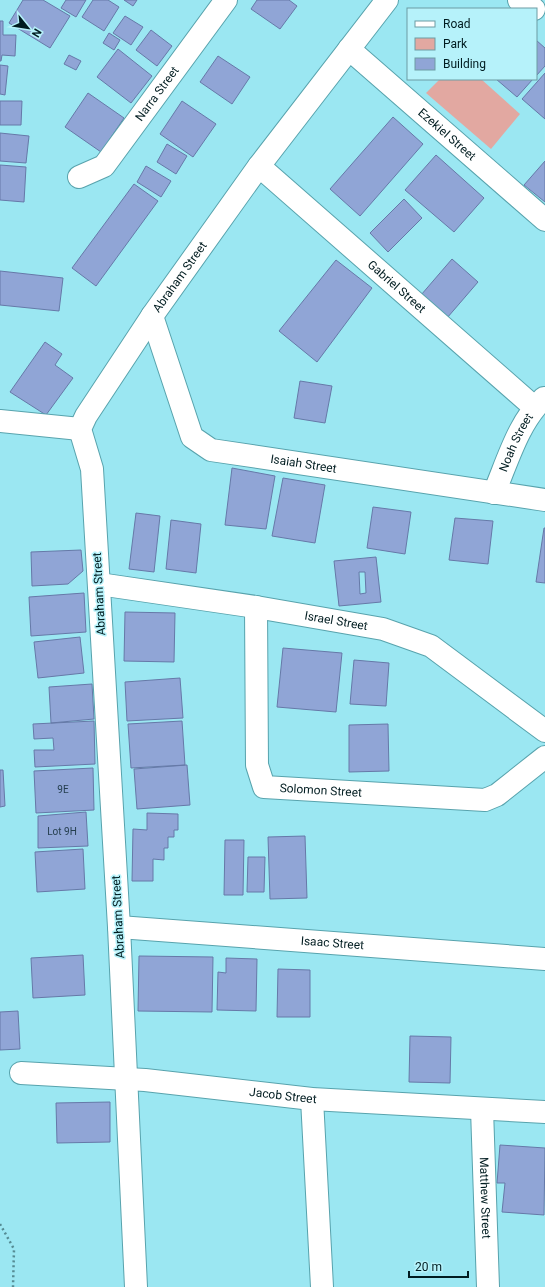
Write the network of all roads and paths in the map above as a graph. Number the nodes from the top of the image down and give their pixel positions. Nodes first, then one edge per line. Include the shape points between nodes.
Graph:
1 (226, 0) edge
2 (387, 0) edge
3 (519, 0) edge
4 (532, 8) edge
5 (349, 49) junction
6 (260, 166) junction
7 (79, 177) dead end
8 (545, 220) edge
9 (152, 316) junction
10 (540, 402) edge
11 (0, 421) edge
12 (80, 429) junction
13 (494, 493) junction
14 (545, 500) edge
15 (99, 584) junction
16 (256, 607) junction
17 (545, 731) edge
18 (545, 758) edge
19 (119, 927) junction
20 (545, 959) edge
21 (21, 1073) dead end
22 (126, 1078) junction
23 (312, 1099) junction
24 (482, 1109) junction
25 (545, 1112) edge
26 (0, 1224) edge
27 (13, 1287) edge
28 (136, 1287) edge
29 (322, 1287) edge
30 (488, 1287) edge

1 - 7 street, Narra Street via 104,166
2 - 5 street, Abraham Street
3 - 4 street
5 - 6 street, Abraham Street
5 - 8 street, Ezekiel Street
6 - 9 street, Abraham Street
6 - 10 street, Gabriel Street
9 - 12 street, Abraham Street
9 - 13 street, Isaiah Street via 192,437 211,450
10 - 13 street, Noah Street via 522,427
11 - 12 street
12 - 15 street, Abraham Street via 92,469
13 - 14 street, Isaiah Street
15 - 16 street, Israel Street
15 - 19 street, Abraham Street
16 - 17 street, Israel Street via 383,629 431,646
16 - 18 street, Solomon Street via 257,765 264,787 485,800 497,795
19 - 20 street, Isaac Street
19 - 22 street, Abraham Street
21 - 22 street, Jacob Street
22 - 23 street, Jacob Street
22 - 28 street, Abraham Street
23 - 24 street, Jacob Street
23 - 29 street
24 - 25 street, Jacob Street
24 - 30 street, Matthew Street
26 - 27 path via 14,1249

